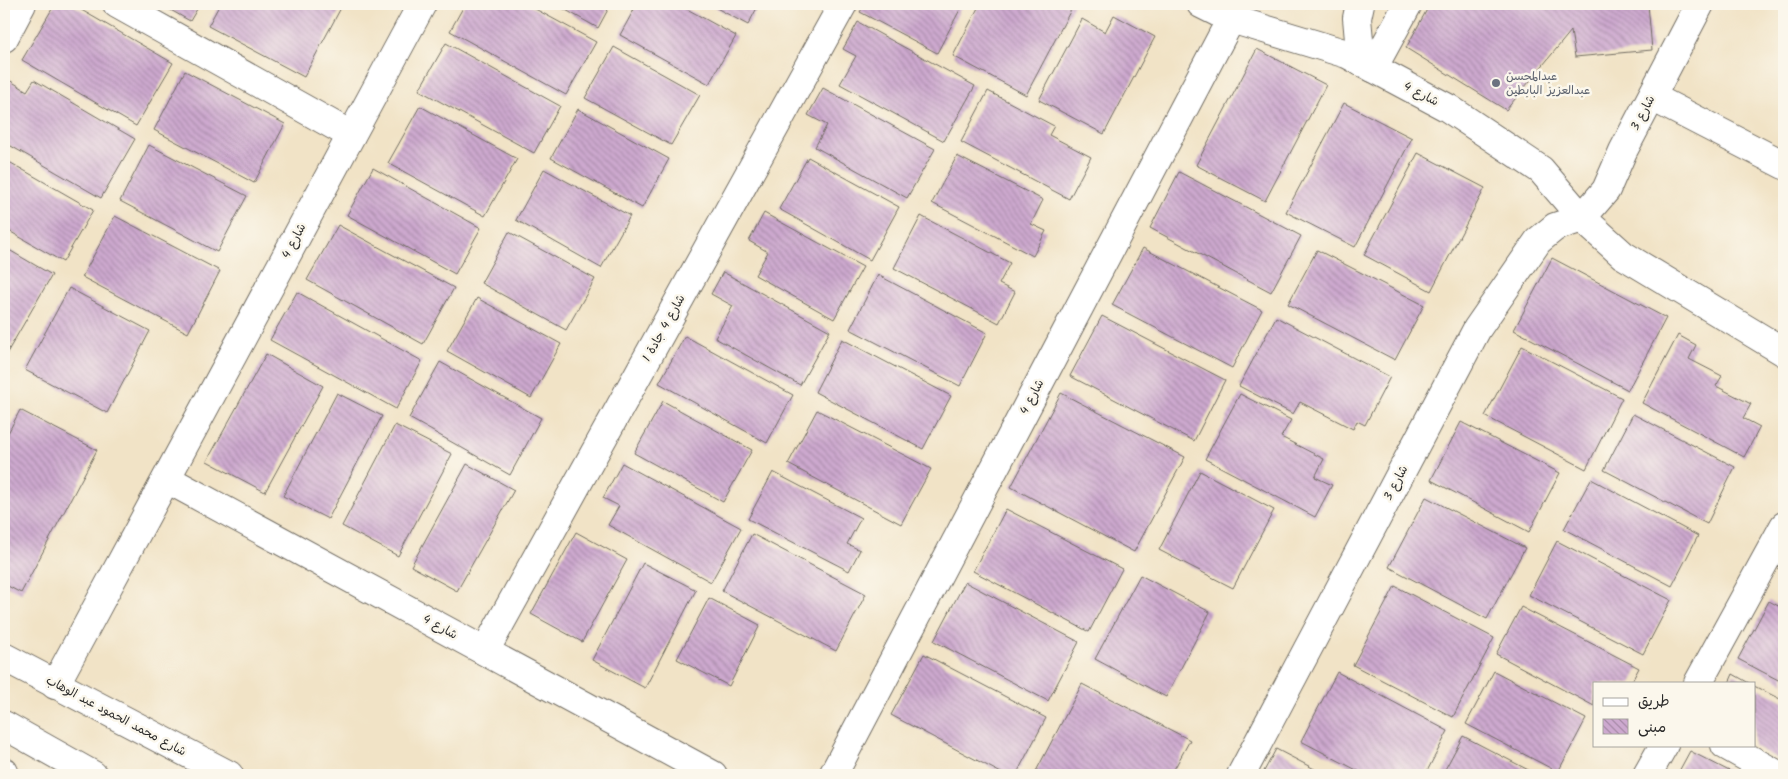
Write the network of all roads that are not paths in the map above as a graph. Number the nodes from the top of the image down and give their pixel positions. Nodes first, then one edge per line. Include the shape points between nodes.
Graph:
1 (22, 4) edge
2 (117, 4) edge
3 (422, 4) edge
4 (843, 4) edge
5 (1201, 4) edge
6 (1360, 4) edge
7 (1408, 4) edge
8 (1700, 4) edge
9 (1231, 19) junction
10 (4, 38) edge
11 (1367, 65) junction
12 (1652, 97) junction
13 (351, 135) junction
14 (1784, 165) edge
15 (1582, 218) junction
16 (1784, 352) edge
17 (167, 478) junction
18 (1784, 526) edge
19 (485, 651) junction
20 (4, 657) edge
21 (1699, 682) edge
22 (56, 685) junction
23 (4, 725) edge
24 (1663, 746) edge
25 (1727, 746) edge
26 (93, 775) edge
27 (229, 775) edge
28 (713, 775) edge
29 (833, 775) edge
30 (1241, 775) edge
31 (1647, 775) edge
32 (1778, 775) edge

1 - 10 street
2 - 13 street
3 - 13 street, شارع 4
4 - 19 street, شارع 4 جادة 1
5 - 9 street, شارع 4
6 - 11 street via 1357,18
7 - 11 street
8 - 12 street, شارع 3
9 - 11 street, شارع 4 via 1347,54
9 - 29 street, شارع 4
11 - 15 street, شارع 4 via 1448,108 1542,170
12 - 14 street
12 - 15 street, شارع 3 via 1606,190
13 - 17 street, شارع 4
15 - 16 street via 1623,255
15 - 30 street, شارع 3 via 1555,227 1538,241 1477,329
17 - 19 street, شارع 4
17 - 22 street, شارع 4
18 - 21 street
19 - 28 street, شارع 4
20 - 22 street, شارع محمد الحمود عبد الوهاب
22 - 27 street, شارع محمد الحمود عبد الوهاب
23 - 26 street
24 - 31 street
25 - 32 street

